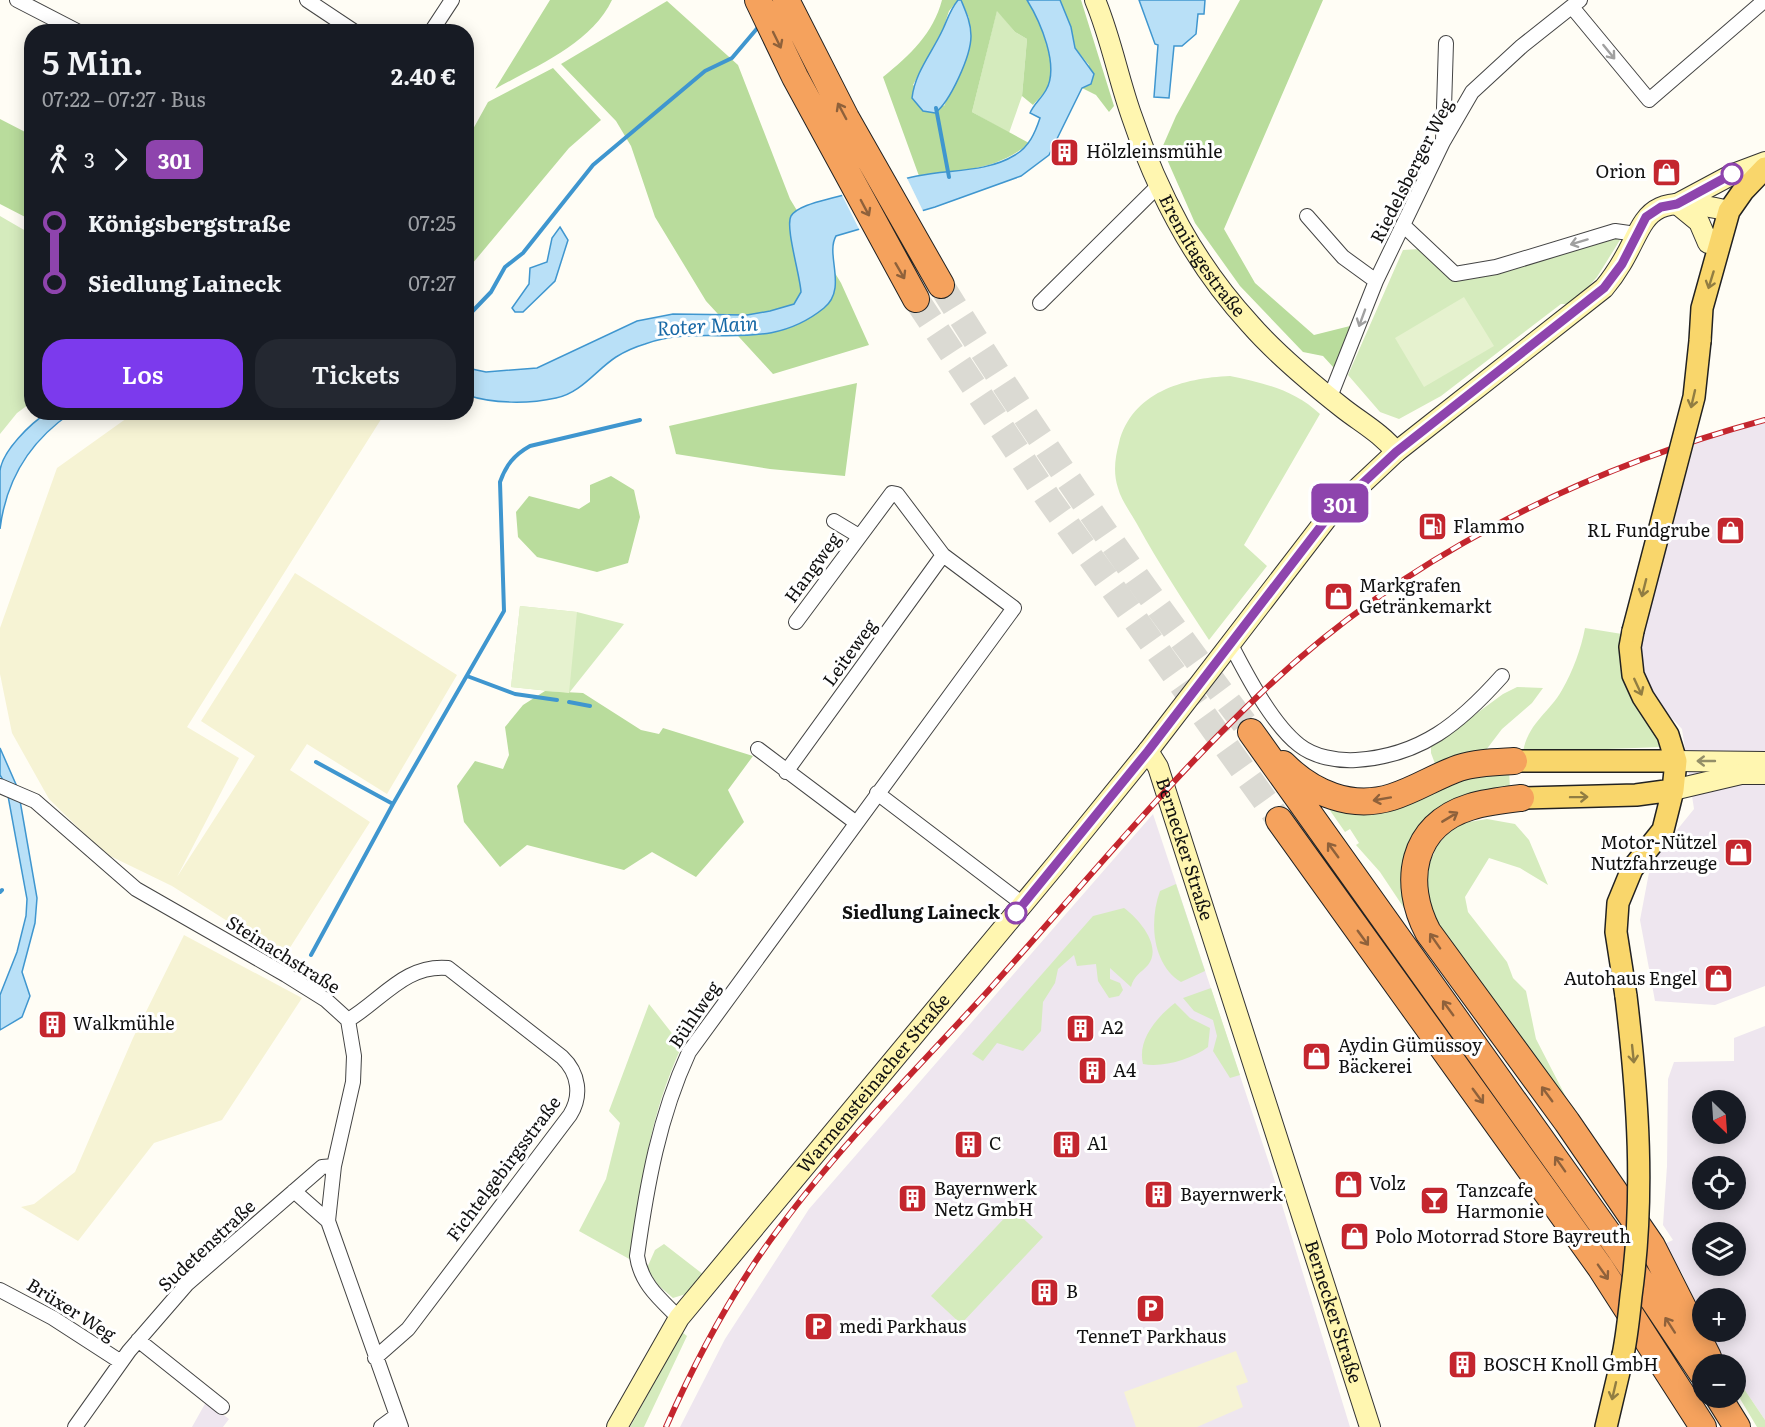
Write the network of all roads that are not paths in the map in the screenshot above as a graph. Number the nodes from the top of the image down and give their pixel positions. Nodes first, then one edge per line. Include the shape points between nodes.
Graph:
1 (17, 0) edge
2 (307, 0) edge
3 (452, 0) edge
4 (786, 0) edge
5 (1095, 0) edge
6 (1765, 0) edge
7 (758, 1) edge
8 (1576, 3) edge
9 (64, 24) edge
10 (343, 24) edge
11 (436, 24) edge
12 (1446, 43) dead end
13 (1443, 142) junction
14 (1765, 162) edge
15 (1765, 168) edge
16 (1157, 187) junction
17 (1677, 204) junction
18 (1729, 211) junction
19 (1307, 216) dead end
20 (1403, 225) junction
21 (1636, 234) junction
22 (1708, 243) dead end
23 (1376, 281) junction
24 (941, 285) tunnel mouth
25 (916, 299) tunnel mouth
26 (1040, 303) dead end
27 (1330, 397) junction
28 (1396, 452) junction
29 (834, 521) dead end
30 (859, 536) junction
31 (943, 555) junction
32 (1014, 608) joint
33 (796, 622) dead end
34 (1230, 643) junction
35 (1502, 676) dead end
36 (758, 749) dead end
37 (1148, 751) junction
38 (1514, 761) joint
39 (1676, 761) junction
40 (1765, 762) edge
41 (786, 772) junction
42 (1765, 774) edge
43 (1, 787) edge
44 (1673, 790) junction
45 (877, 793) junction
46 (1521, 798) joint
47 (1279, 820) tunnel mouth
48 (855, 822) junction
49 (1023, 904) junction
50 (348, 1020) junction
51 (334, 1166) junction
52 (294, 1191) junction
53 (328, 1221) junction
54 (0, 1290) edge
55 (679, 1318) junction
56 (138, 1340) junction
57 (1706, 1354) edge
58 (375, 1358) junction
59 (1692, 1358) edge
60 (121, 1362) junction
61 (222, 1407) dead end
62 (1726, 1408) edge
63 (398, 1422) edge
64 (75, 1427) edge
65 (381, 1427) edge
66 (617, 1427) edge
67 (1370, 1427) edge
68 (1606, 1427) edge
69 (1704, 1427) edge
70 (1737, 1427) edge

1 - 9 street
2 - 10 street
3 - 11 street
24 -> 4 highway via 908,231
5 - 16 street, Eremitagestraße
8 -> 6 street via 1649,100
7 -> 25 highway
8 - 13 street, Riedelsberger Weg via 1472,93
12 - 13 street
13 - 20 street, Riedelsberger Weg
14 - 17 street via 1732,174
15 - 18 main road
16 - 26 street
16 - 27 street, Eremitagestraße via 1186,241 1227,297 1277,352
17 - 18 street
17 - 21 street via 1652,212
17 - 22 street via 1699,222
18 -> 39 main road, bridge via 1702,308 1694,397 1630,647 1633,675 1668,735
19 - 23 street via 1343,257
21 -> 20 street via 1615,231 1496,267 1455,274
20 - 23 street, Riedelsberger Weg
21 - 28 street via 1614,277 1593,298
23 -> 27 street, Riedelsberger Weg
27 - 28 street, Eremitagestraße via 1386,439
28 - 34 street via 1331,513
29 - 30 street, Hangweg
30 - 31 street, Hangweg via 888,495 897,494
30 - 33 street, Hangweg
31 - 32 street, Hangweg
31 - 41 street, Leiteweg
32 - 45 street, Bühlweg
34 - 35 street via 1280,724 1299,746 1320,756 1344,760 1395,755 1418,747 1471,708
34 - 37 street
36 - 41 street
37 - 49 street, Warmensteinacher Straße
37 - 67 street, Bernecker Straße via 1158,767
38 - 39 main road
38 - 59 highway via 1462,767 1377,801 1344,800 1312,788 1251,732 1620,1250
40 -> 39 street
39 - 44 main road
41 - 48 street
42 - 44 street via 1742,774
43 - 50 street, Steinachstraße via 35,801 136,889 326,1000
46 -> 44 main road via 1636,795
44 -> 68 main road, bridge via 1663,830 1632,869 1618,903 1616,932 1637,1100 1640,1173 1635,1266 1623,1355
45 - 48 street, Bühlweg
45 - 49 street
57 -> 46 highway via 1652,1246 1428,932 1416,905 1414,865 1440,823 1469,807
47 -> 69 highway via 1600,1267
48 - 55 street, Bühlweg via 694,1044 676,1080 652,1160 638,1256 639,1270 647,1285
49 - 55 street, Warmensteinacher Straße
50 - 51 street, Steinachstraße via 354,1056 353,1082
50 - 58 street, Fichtelgebirgsstraße via 416,970 448,968 565,1060 578,1089 576,1106 570,1115 408,1329
51 - 52 street, Sudetenstraße via 322,1167
51 - 53 street, Steinachstraße
52 - 53 street
52 - 56 street, Sudetenstraße via 187,1284
53 - 58 street, Steinachstraße
54 - 60 street, Brüxer Weg via 53,1318
55 - 66 street, Warmensteinacher Straße
56 - 60 street, Sudetenstraße
56 - 61 street
58 - 63 street, Steinachstraße
60 - 64 street, Sudetenstraße
62 - 70 highway
63 - 65 street

